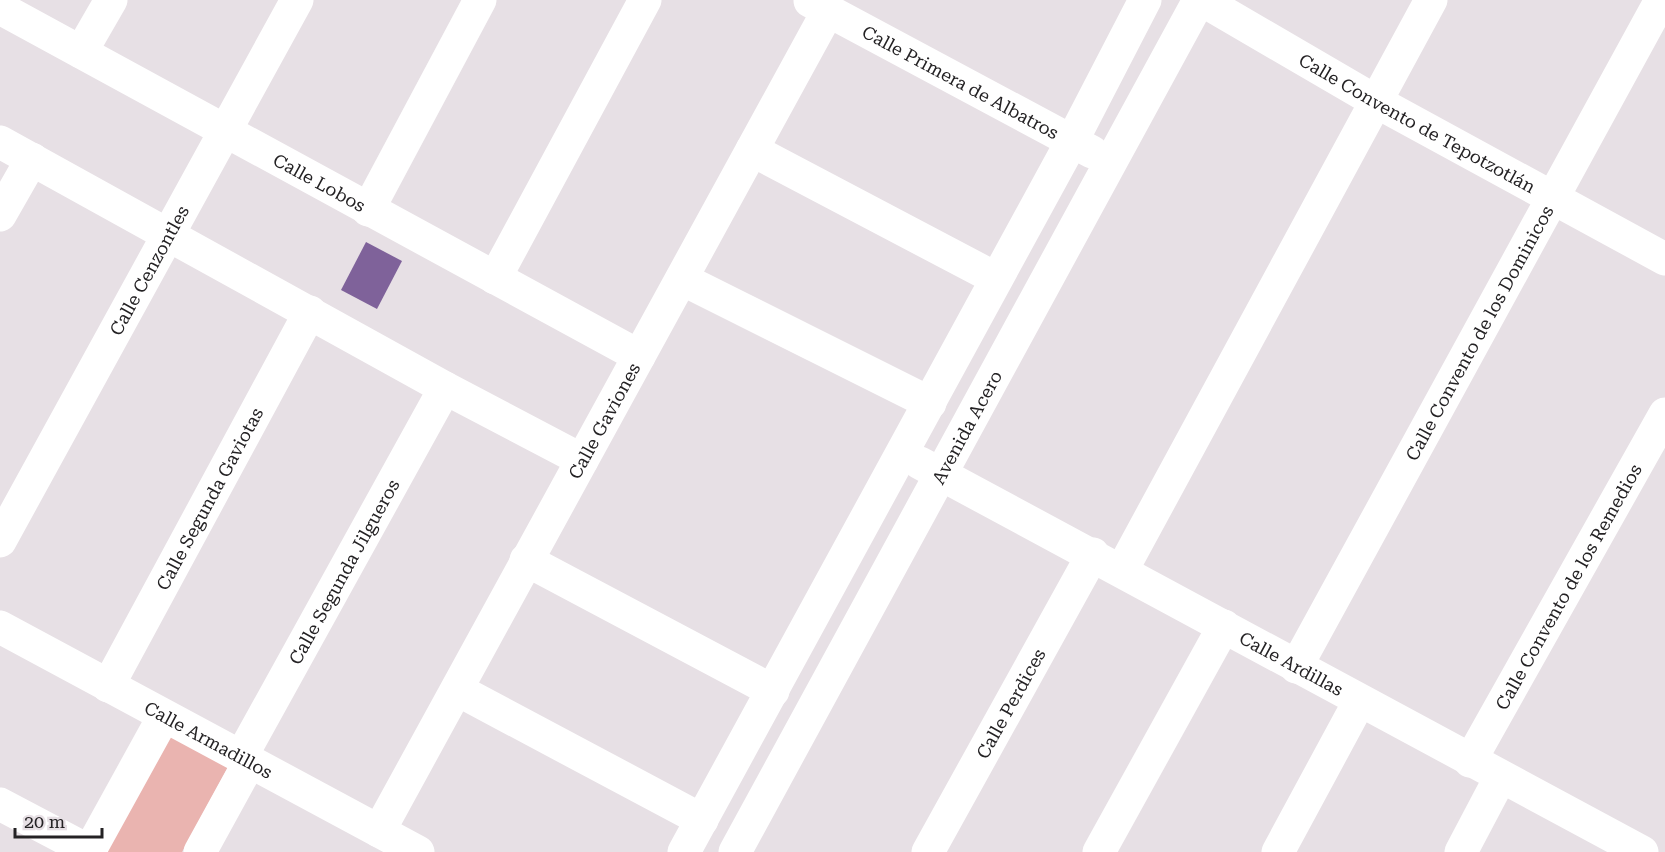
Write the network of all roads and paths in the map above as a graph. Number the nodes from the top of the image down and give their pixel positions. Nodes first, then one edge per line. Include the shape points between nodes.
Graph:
1 (111, 0) edge
2 (297, 0) edge
3 (480, 0) edge
4 (645, 0) edge
5 (1145, 0) edge
6 (1200, 0) edge
7 (1431, 0) edge
8 (1661, 0) edge
9 (818, 5) edge
10 (0, 8) edge
11 (81, 52) junction
12 (1377, 102) junction
13 (226, 133) junction
14 (1072, 141) junction
15 (0, 142) edge
16 (752, 150) junction
17 (32, 159) junction
18 (1113, 162) junction
19 (1554, 197) junction
20 (368, 210) junction
21 (0, 215) edge
22 (167, 235) junction
23 (1665, 259) edge
24 (495, 278) junction
25 (995, 278) junction
26 (682, 279) junction
27 (310, 312) junction
28 (639, 356) junction
29 (445, 388) junction
30 (930, 403) junction
31 (1665, 414) edge
32 (902, 454) junction
33 (582, 460) junction
34 (941, 473) junction
35 (0, 541) edge
36 (1093, 554) junction
37 (526, 560) junction
38 (1122, 570) junction
39 (1224, 626) junction
40 (0, 627) edge
41 (1296, 667) junction
42 (108, 686) junction
43 (458, 690) junction
44 (773, 692) junction
45 (1359, 702) junction
46 (164, 716) junction
47 (246, 759) junction
48 (1470, 761) junction
49 (1500, 778) junction
50 (0, 804) edge
51 (702, 820) junction
52 (379, 831) junction
53 (1647, 850) edge
54 (89, 851) edge
55 (200, 852) edge
56 (418, 852) edge
57 (684, 852) edge
58 (735, 852) edge
59 (928, 852) edge
60 (1099, 852) edge
61 (1278, 852) edge
62 (1461, 852) edge

1 - 11 street
2 - 13 street, Calle Cenzontles
3 - 20 street
4 - 24 street
5 - 14 street
6 - 12 street, Calle Convento de Tepotzotlán
6 - 18 street, Avenida Acero
7 - 12 street
8 - 19 street, Calle Convento de los Dominicos
9 - 14 street, Calle Primera de Albatros
9 - 16 street, Calle Gaviones
10 - 11 street, Calle Lobos
11 - 13 street, Calle Lobos
12 - 19 street, Calle Convento de Tepotzotlán
12 - 38 street
13 - 20 street, Calle Lobos
13 - 22 street, Calle Cenzontles
14 - 18 street, Calle Primera de Albatros
14 - 25 street
15 - 17 street
16 - 25 street
16 - 26 street, Calle Gaviones
17 - 21 street
17 - 22 street
18 - 34 street, Avenida Acero
19 - 23 street, Calle Convento de Tepotzotlán
19 - 41 street, Calle Convento de los Dominicos
20 - 24 street, Calle Lobos
22 - 27 street
22 - 35 street, Calle Cenzontles
24 - 28 street, Calle Lobos
25 - 30 street
26 - 28 street, Calle Gaviones
26 - 30 street
27 - 29 street
27 - 42 street, Calle Segunda Gaviotas
28 - 33 street, Calle Gaviones
29 - 33 street
29 - 47 street, Calle Segunda Jilgueros
30 - 32 street
31 - 48 street, Calle Convento de los Remedios
32 - 34 street, Calle Ardillas
32 - 44 street
33 - 37 street, Calle Gaviones
34 - 36 street, Calle Ardillas
34 - 58 street, Avenida Acero
36 - 38 street, Calle Ardillas
36 - 59 street, Calle Perdices
37 - 43 street, Calle Gaviones
37 - 44 street
38 - 39 street, Calle Ardillas
39 - 41 street, Calle Ardillas
39 - 60 street
40 - 42 street, Calle Armadillos
41 - 45 street, Calle Ardillas
42 - 46 street, Calle Armadillos
43 - 51 street
43 - 52 street, Calle Gaviones
44 - 51 street
45 - 48 street, Calle Ardillas
45 - 61 street
46 - 47 street, Calle Armadillos
46 - 54 street
47 - 52 street, Calle Armadillos
47 - 55 street, Calle Segunda Jilgueros
48 - 49 street, Calle Ardillas
49 - 53 street, Calle Ardillas
49 - 62 street
50 - 54 street
51 - 57 street
52 - 56 street, Calle Armadillos

